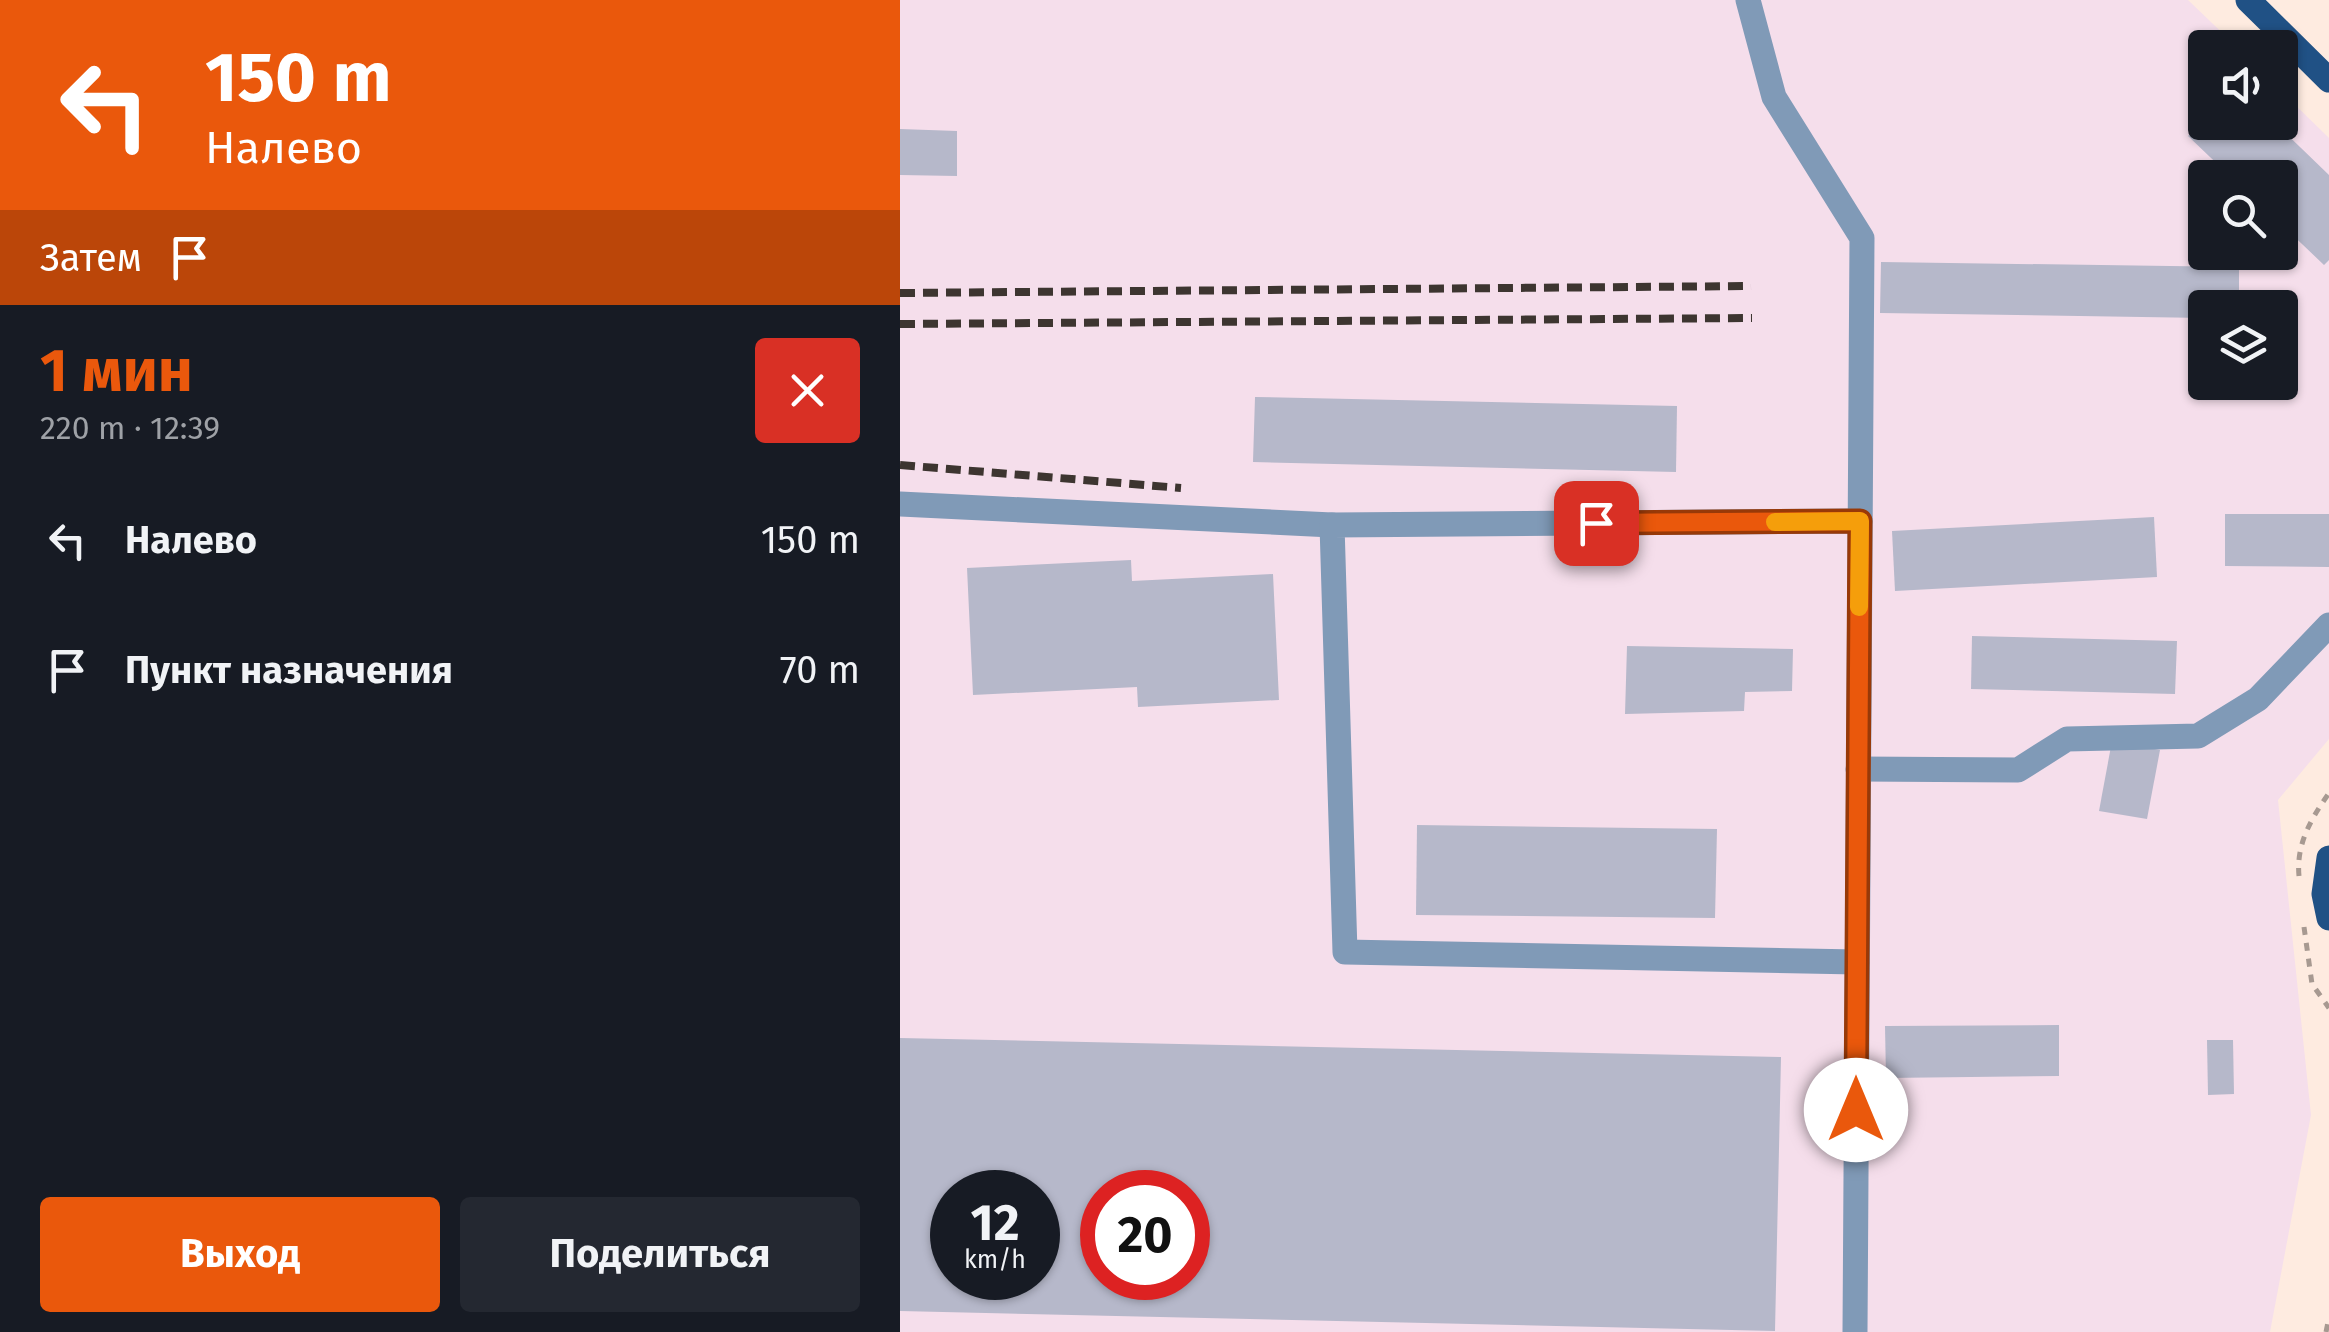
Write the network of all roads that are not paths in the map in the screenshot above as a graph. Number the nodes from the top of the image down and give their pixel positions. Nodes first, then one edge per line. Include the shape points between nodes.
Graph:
1 (1748, 0) edge
2 (2248, 0) edge
3 (2329, 80) edge
4 (900, 504) edge
5 (1860, 521) junction
6 (1332, 525) junction
7 (2329, 625) edge
8 (1858, 769) junction
9 (2329, 858) edge
10 (2329, 918) edge
11 (1857, 962) junction
12 (1855, 1332) edge

1 - 5 lane via 1774,96 1862,238
2 - 3 main road
4 - 6 lane
5 - 6 lane
5 - 8 lane
6 - 11 lane via 1345,952
7 - 8 lane via 2258,699 2198,736 2067,739 2018,770
8 - 11 lane
9 - 10 main road
11 - 12 lane

